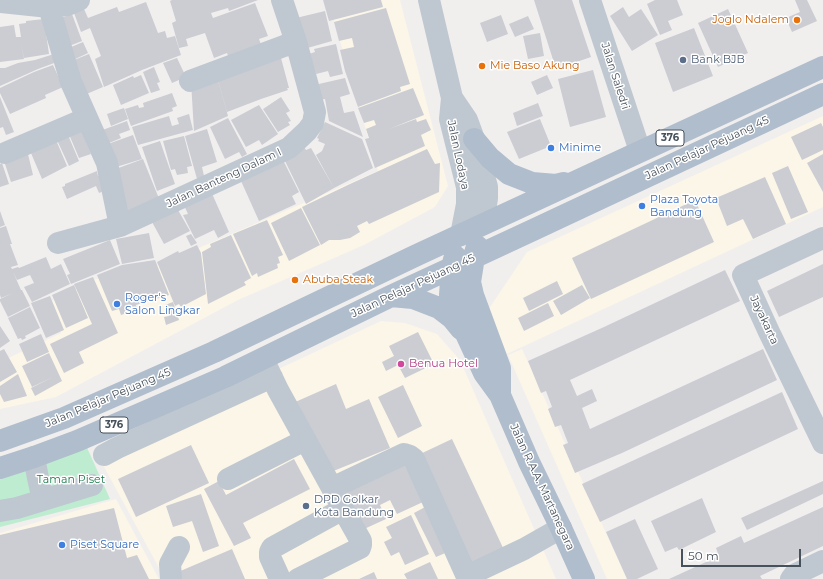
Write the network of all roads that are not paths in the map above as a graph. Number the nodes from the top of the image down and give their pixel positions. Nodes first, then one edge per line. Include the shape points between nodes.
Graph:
1 (282, 0) edge
2 (428, 0) edge
3 (0, 2) edge
4 (597, 2) edge
5 (65, 3) edge
6 (296, 42) junction
7 (823, 67) edge
8 (190, 81) dead end
9 (823, 94) edge
10 (452, 98) junction
11 (87, 118) junction
12 (474, 139) junction
13 (640, 152) junction
14 (4, 153) dead end
15 (579, 180) junction
16 (484, 224) junction
17 (120, 226) junction
18 (460, 235) junction
19 (823, 238) edge
20 (58, 243) dead end
21 (474, 257) junction
22 (452, 267) junction
23 (390, 296) junction
24 (466, 334) junction
25 (214, 352) junction
26 (267, 368) junction
27 (225, 377) junction
28 (500, 395) junction
29 (172, 411) junction
30 (108, 428) junction
31 (305, 440) junction
32 (0, 441) edge
33 (823, 443) edge
34 (34, 457) junction
35 (0, 468) edge
36 (228, 479) dead end
37 (92, 486) dead end
38 (332, 488) junction
39 (44, 500) junction
40 (343, 509) junction
41 (0, 511) edge
42 (560, 528) junction
43 (179, 547) dead end
44 (823, 561) edge
45 (468, 578) edge
46 (171, 579) edge
47 (280, 579) edge
48 (298, 579) edge
49 (584, 579) edge
50 (791, 579) edge

1 - 6 street, Jalan Banteng Dalam I
2 - 10 street, Jalan Lodaya
3 - 5 street
4 - 13 street, Jalan Saledri
5 - 11 street via 71,82
6 - 8 street
6 - 17 street, Jalan Banteng Dalam I via 315,112 313,123 307,131 289,148
7 - 13 main road, Jalan Pelajar Pejuang 45 / 376
9 - 21 main road, Jalan Pelajar Pejuang 45 / 376
10 - 12 street, Jalan Lodaya via 467,120
10 - 18 street, Jalan Lodaya via 450,119 467,187 467,204
11 - 14 street
11 - 17 street via 107,163
12 - 15 main road via 490,158 509,174 532,183 556,185
12 - 16 street, Jalan Lodaya via 487,187
13 - 15 main road, Jalan Pelajar Pejuang 45 / 376
15 - 16 main road, Jalan Pelajar Pejuang 45 / 376
16 - 18 main road, Jalan Pelajar Pejuang 45 / 376
16 - 21 main road, Jalan R.A.A. Martanegara
17 - 20 street, Jalan Banteng Dalam I
18 - 22 main road, Jalan R.A.A. Martanegara
18 - 25 main road, Jalan Pelajar Pejuang 45 / 376
19 - 33 street, Jayakarta via 743,275
21 - 22 main road, Jalan Pelajar Pejuang 45 / 376
21 - 28 main road, Jalan R.A.A. Martanegara via 470,282 500,368
22 - 23 main road, Jalan Pelajar Pejuang 45 / 376
22 - 24 main road, Jalan R.A.A. Martanegara via 450,295
23 - 24 main road via 413,298 439,308
23 - 26 main road, Jalan Pelajar Pejuang 45 / 376
24 - 28 main road, Jalan R.A.A. Martanegara via 484,373
25 - 27 main road via 220,352 230,360 231,366
25 - 32 main road, Jalan Pelajar Pejuang 45 / 376 via 64,418
26 - 27 main road, Jalan Pelajar Pejuang 45 / 376
26 - 29 street
26 - 31 street
27 - 29 main road, Jalan Pelajar Pejuang 45 / 376
28 - 42 main road, Jalan R.A.A. Martanegara
29 - 30 main road, Jalan Pelajar Pejuang 45 / 376
29 - 30 street via 111,451
30 - 34 main road, Jalan Pelajar Pejuang 45 / 376
31 - 36 street
31 - 38 street
34 - 35 main road, Jalan Pelajar Pejuang 45 / 376
34 - 39 street
37 - 39 street
38 - 40 street
38 - 45 street via 404,454 410,456 414,459
39 - 41 street
40 - 47 street via 272,548 270,557
40 - 48 street via 360,541 360,548
42 - 45 street
42 - 49 main road, Jalan R.A.A. Martanegara
43 - 46 street via 170,564
44 - 50 street via 794,575

